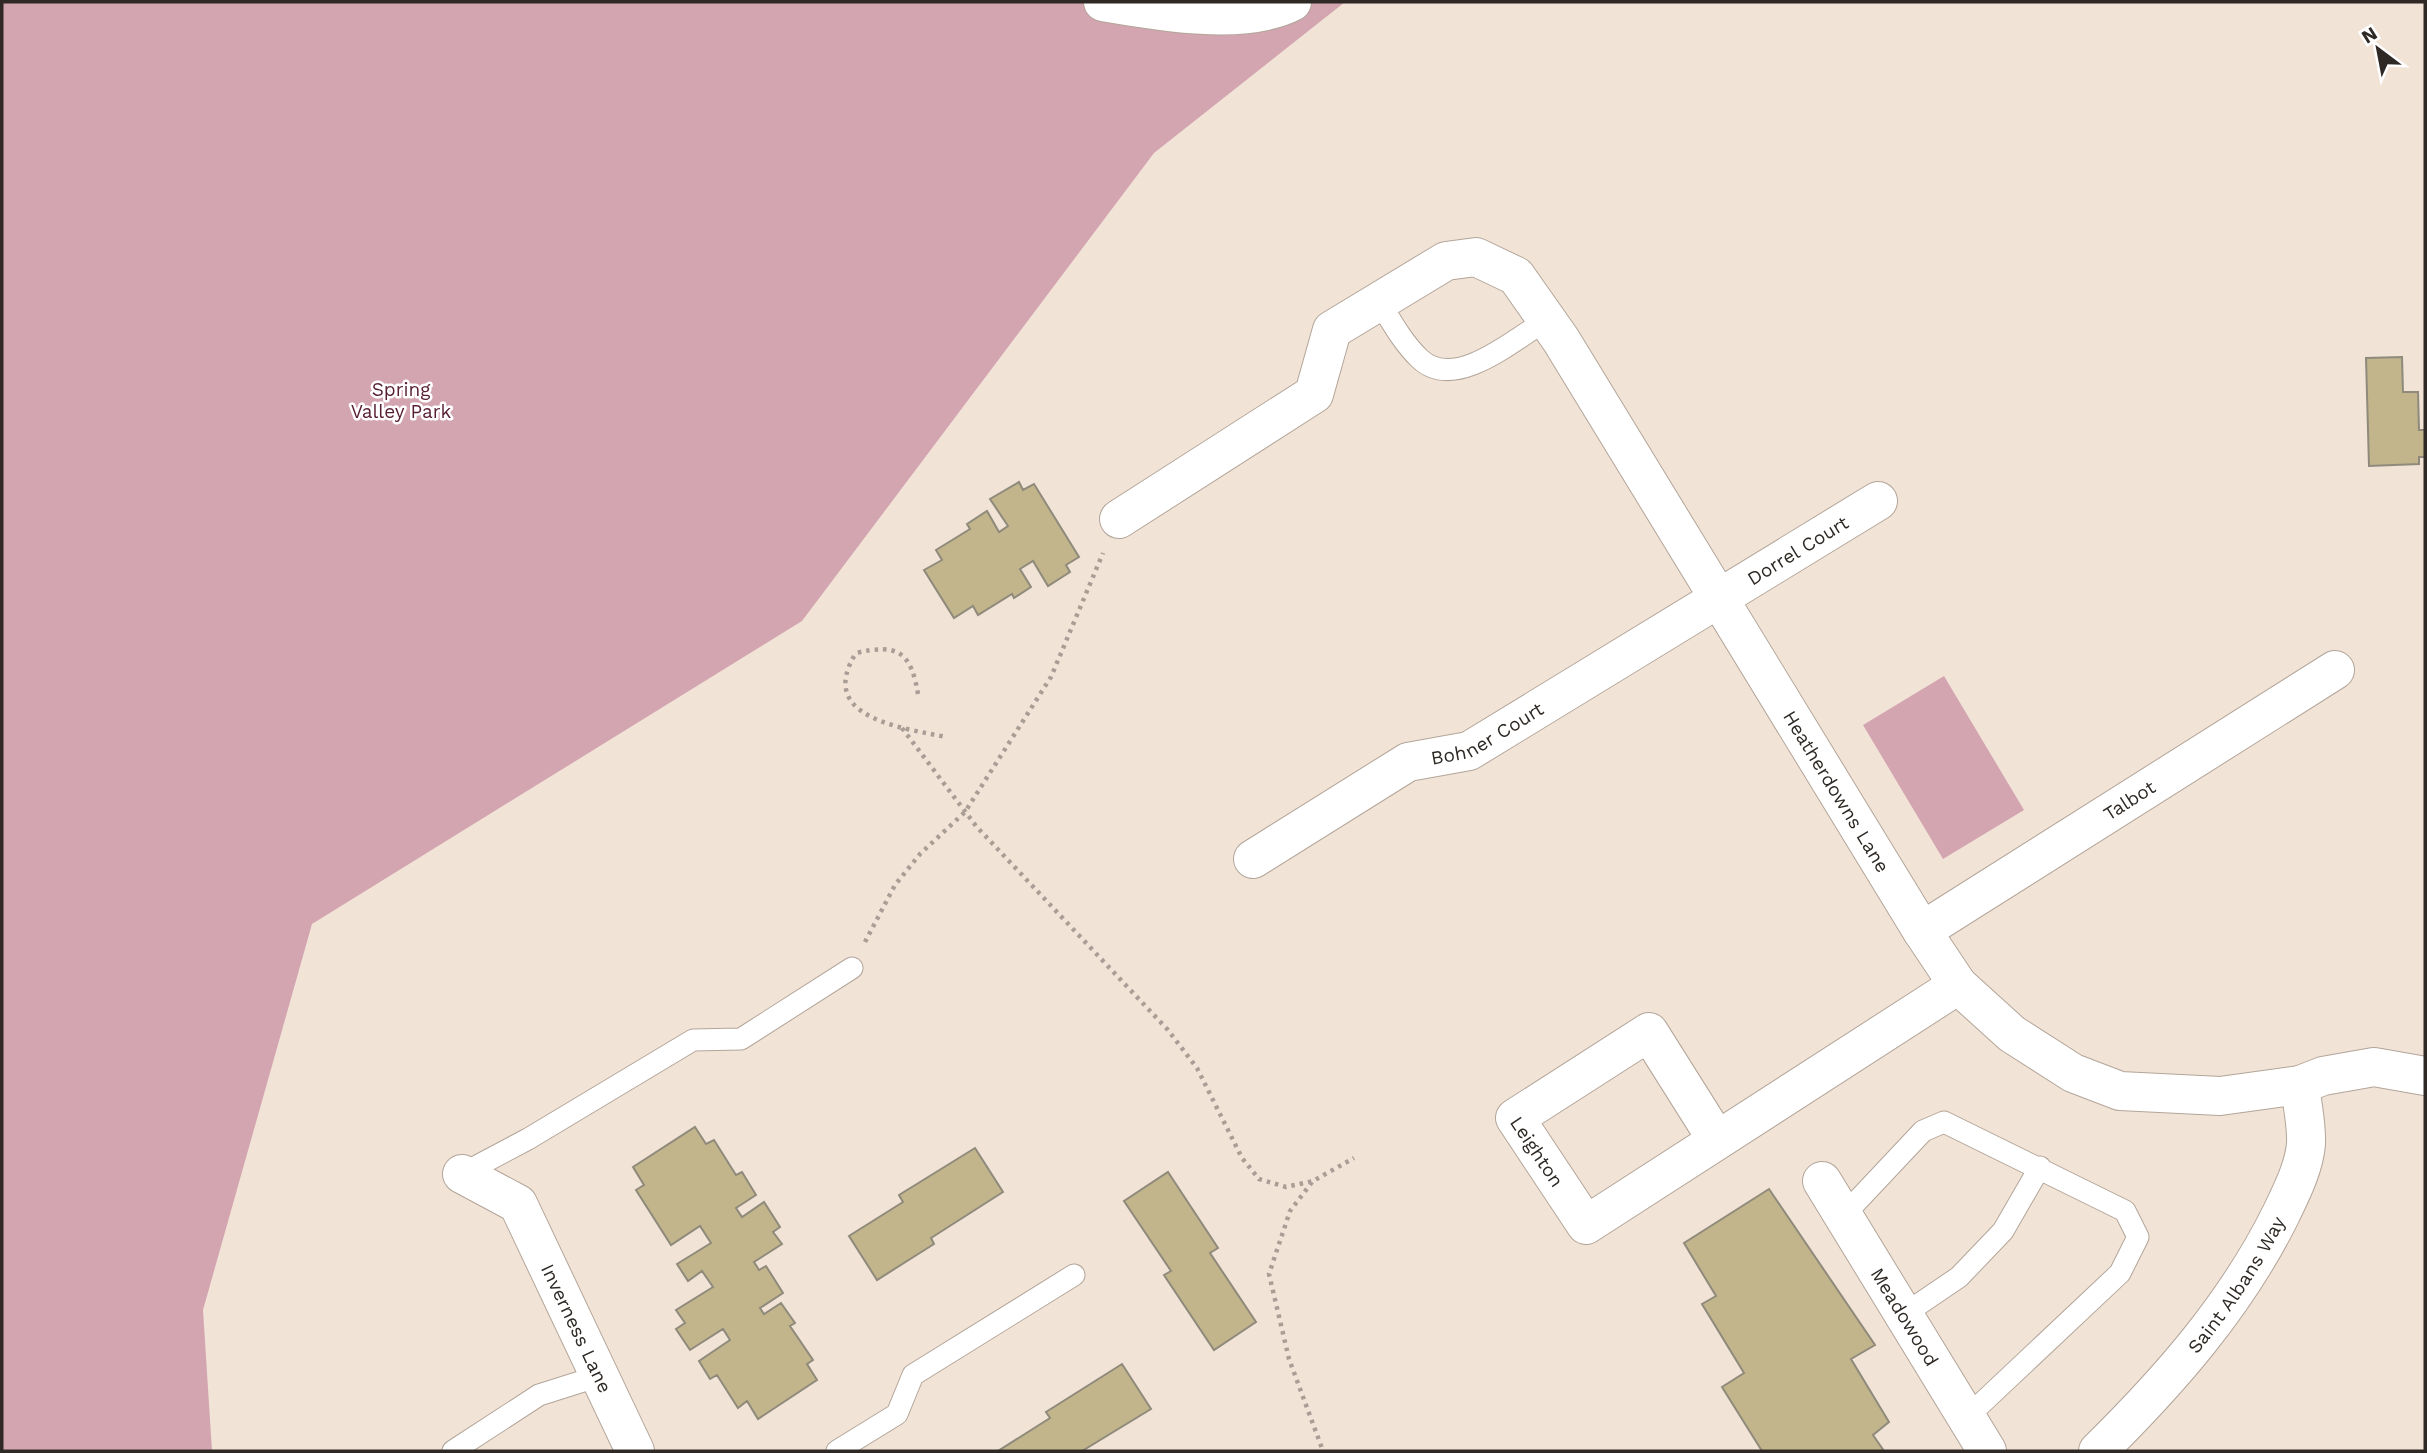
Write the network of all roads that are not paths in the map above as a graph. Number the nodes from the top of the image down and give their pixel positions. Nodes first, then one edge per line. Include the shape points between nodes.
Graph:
1 (1103, 2) edge
2 (1292, 2) edge
3 (1391, 294) junction
4 (1546, 320) junction
5 (1878, 501) dead end
6 (1119, 519) road end
7 (1717, 598) junction
8 (2335, 670) dead end
9 (1253, 859) dead end
10 (1922, 931) junction
11 (852, 968) road end
12 (1958, 985) junction
13 (2425, 1076) edge
14 (2300, 1085) junction
15 (1717, 1140) junction
16 (2040, 1167) junction
17 (462, 1174) joint
18 (1822, 1181) dead end
19 (1843, 1216) junction
20 (1074, 1275) dead end
21 (1903, 1315) junction
22 (599, 1376) junction
23 (1966, 1418) junction
24 (453, 1451) edge
25 (635, 1451) edge
26 (837, 1451) edge
27 (1987, 1451) edge
28 (2098, 1451) edge

1 - 2 street via 1168,14 1216,16 1280,8
3 - 4 street, Heatherdowns Lane via 1447,261 1476,257 1516,276
3 - 4 lane via 1399,334 1422,361 1448,372 1477,364
3 - 6 street, Heatherdowns Lane via 1332,330 1314,394
4 - 7 street, Heatherdowns Lane
5 - 7 street, Dorrel Court
7 - 9 street, Bohner Court via 1469,751 1408,762
7 - 10 street, Heatherdowns Lane
8 - 10 street, Talbot
10 - 12 street, Heatherdowns Lane
11 - 17 lane via 741,1039 693,1040
12 - 14 street, Heatherdowns Lane via 2012,1034 2073,1073 2120,1091 2220,1096
12 - 15 street, Leighton
13 - 14 street, Heatherdowns Lane via 2375,1067
14 - 28 street, Saint Albans Way via 2306,1144 2294,1188 2266,1244 2229,1303 2182,1364
15 - 15 street, Leighton via 1586,1225 1515,1118 1649,1032
16 - 19 lane via 1944,1122 1923,1131
16 - 21 lane via 2003,1231 1959,1277
16 - 23 lane via 2125,1211 2138,1237 2120,1273
17 - 22 street, Inverness Lane via 518,1204
18 - 19 street, Meadowood
19 - 21 street, Meadowood
20 - 26 lane via 913,1375 897,1414
21 - 23 street, Meadowood
22 - 24 lane via 539,1395
22 - 25 street, Inverness Lane
23 - 27 street, Meadowood

